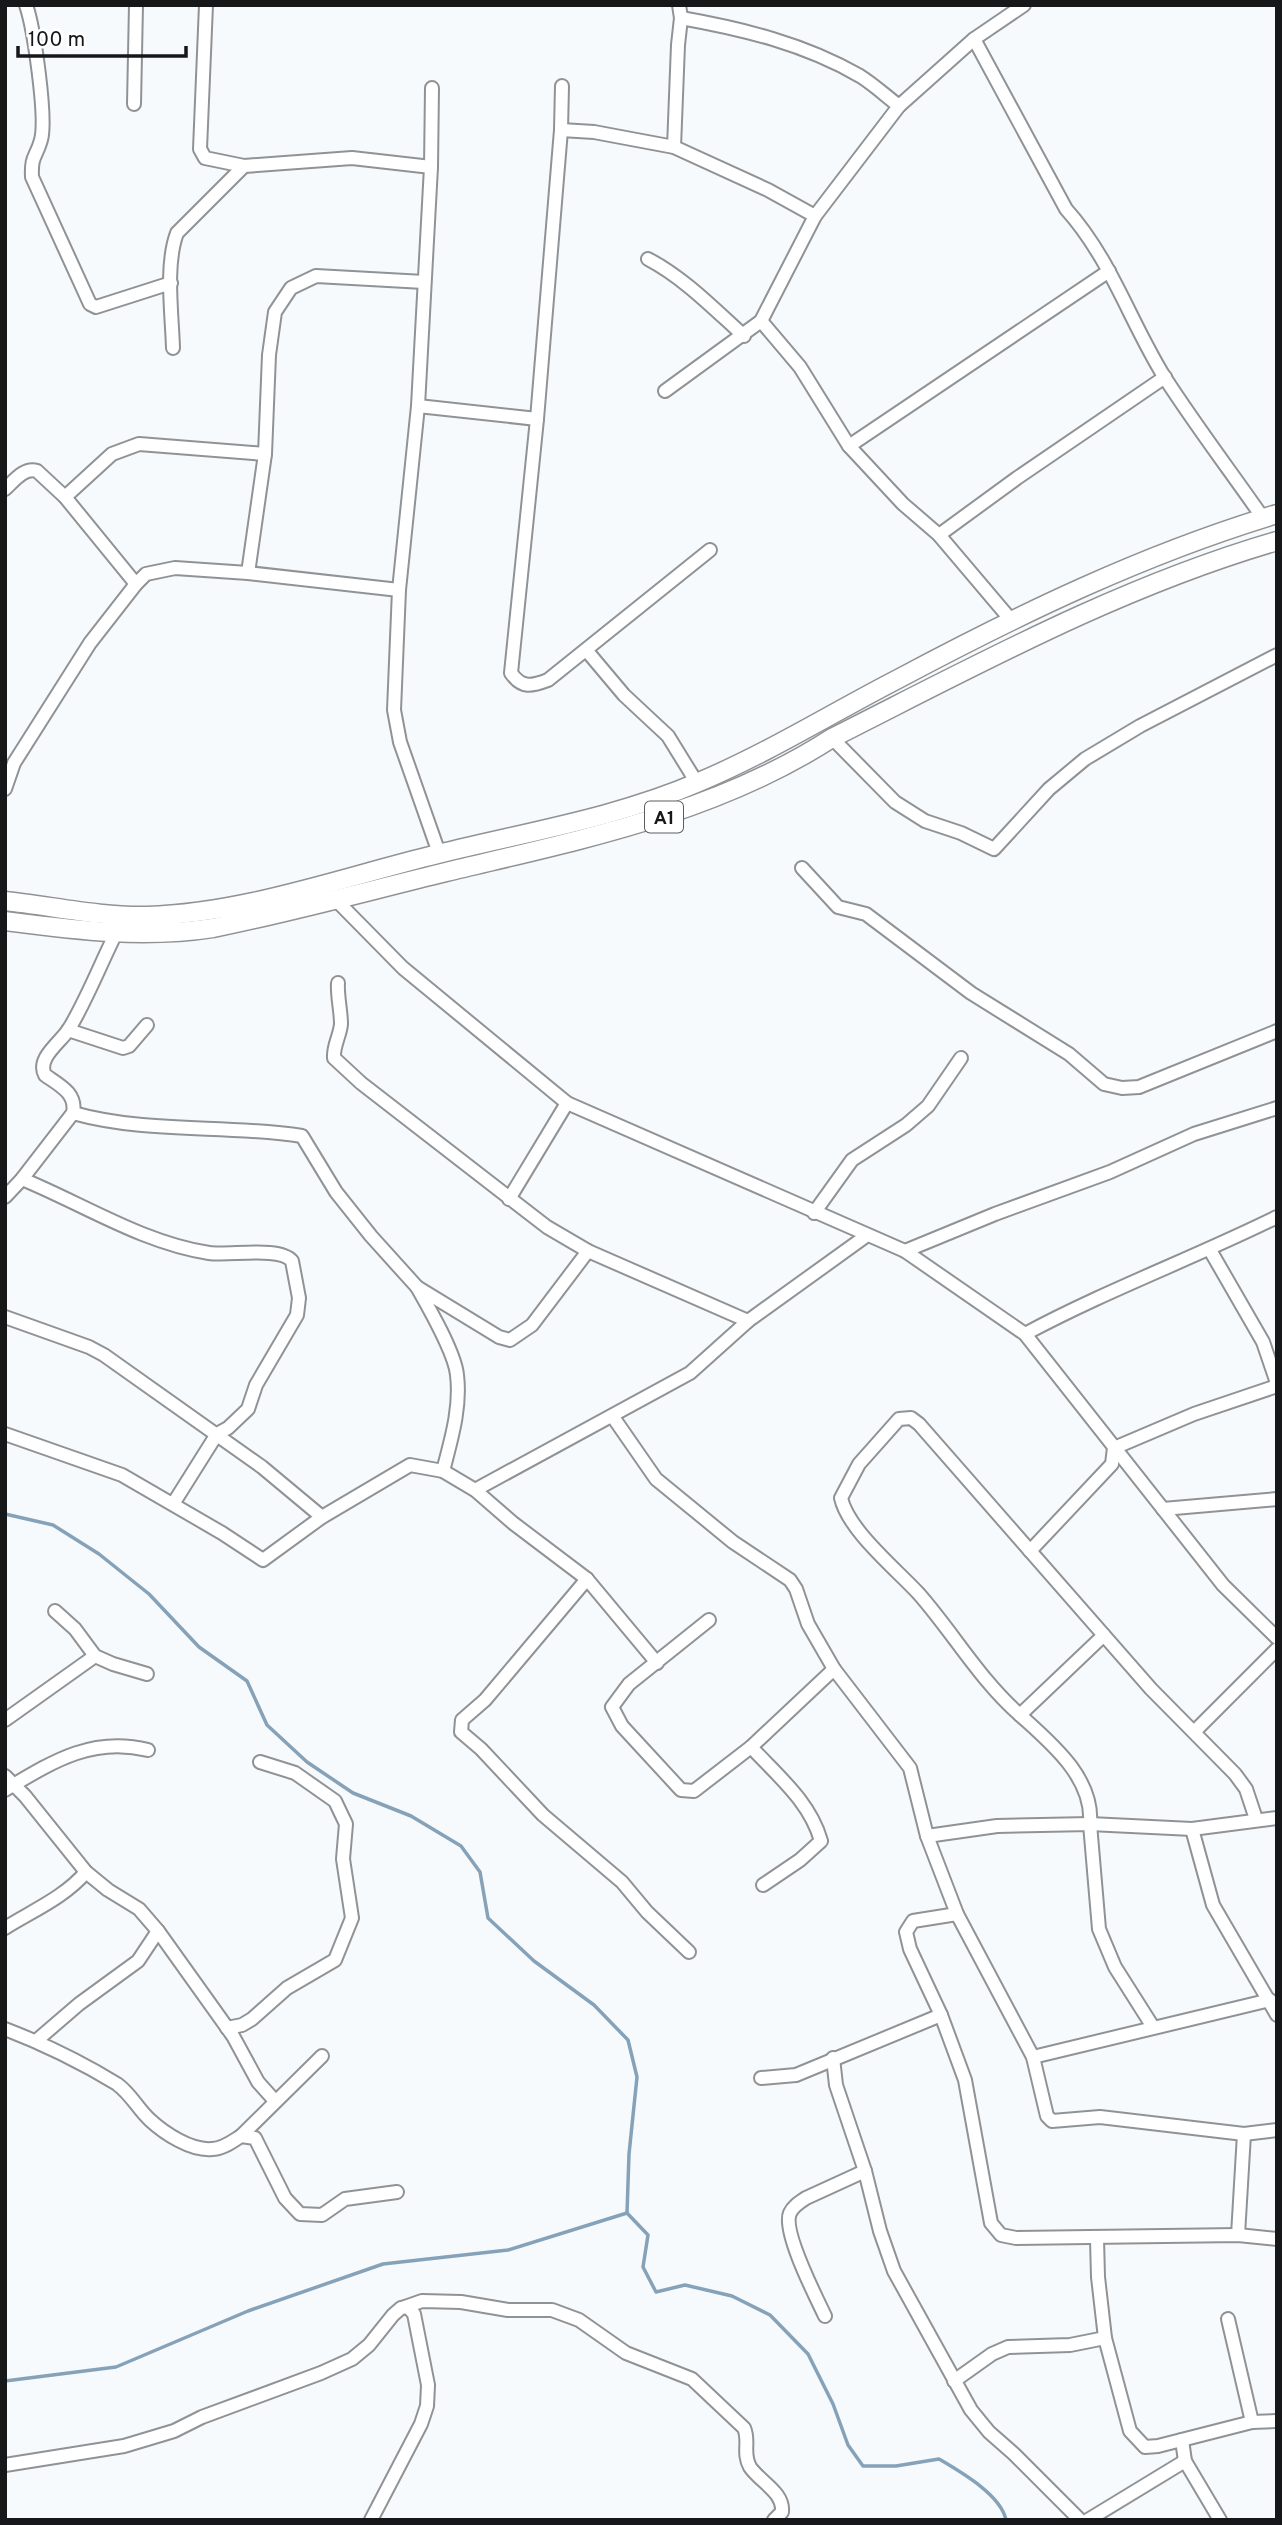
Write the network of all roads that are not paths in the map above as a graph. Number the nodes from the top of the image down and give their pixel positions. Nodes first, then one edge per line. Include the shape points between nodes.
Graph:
1 (26, 5) edge
2 (136, 5) edge
3 (206, 5) edge
4 (1024, 5) edge
5 (680, 12) edge
6 (974, 39) junction
7 (562, 86) dead end
8 (432, 88) dead end
9 (134, 104) dead end
10 (898, 106) junction
11 (561, 130) junction
12 (674, 147) junction
13 (244, 166) junction
14 (431, 167) junction
15 (815, 216) junction
16 (648, 259) dead end
17 (1109, 271) junction
18 (424, 282) junction
19 (171, 283) junction
20 (761, 321) junction
21 (744, 336) junction
22 (173, 348) dead end
23 (1164, 377) junction
24 (665, 391) dead end
25 (418, 406) junction
26 (537, 419) junction
27 (849, 446) junction
28 (265, 454) junction
29 (5, 489) edge
30 (65, 497) junction
31 (1270, 516) edge
32 (939, 535) junction
33 (1277, 541) edge
34 (710, 550) dead end
35 (248, 573) junction
36 (135, 584) junction
37 (399, 590) junction
38 (1011, 620) junction
39 (587, 651) junction
40 (1277, 655) edge
41 (832, 738) junction
42 (697, 783) junction
43 (5, 789) edge
44 (439, 853) junction
45 (802, 868) dead end
46 (335, 899) junction
47 (5, 901) edge
48 (5, 921) edge
49 (116, 933) junction
50 (338, 983) dead end
51 (147, 1025) dead end
52 (68, 1030) junction
53 (1277, 1031) edge
54 (961, 1059) dead end
55 (567, 1104) junction
56 (1277, 1108) edge
57 (73, 1113) junction
58 (22, 1179) junction
59 (5, 1197) edge
60 (509, 1199) junction
61 (814, 1213) junction
62 (1277, 1217) edge
63 (866, 1236) junction
64 (1210, 1250) junction
65 (588, 1251) junction
66 (905, 1251) junction
67 (417, 1287) junction
68 (5, 1317) edge
69 (748, 1321) junction
70 (1025, 1334) junction
71 (1277, 1385) edge
72 (613, 1417) junction
73 (5, 1434) edge
74 (217, 1434) junction
75 (1114, 1448) junction
76 (443, 1471) junction
77 (475, 1490) junction
78 (1277, 1499) edge
79 (173, 1504) junction
80 (1163, 1509) junction
81 (322, 1517) junction
82 (1030, 1551) junction
83 (587, 1579) junction
84 (55, 1611) dead end
85 (709, 1620) dead end
86 (1104, 1635) junction
87 (1277, 1638) edge
88 (1277, 1649) edge
89 (95, 1656) junction
90 (657, 1662) junction
91 (834, 1669) junction
92 (147, 1674) dead end
93 (1020, 1715) junction
94 (5, 1720) edge
95 (1195, 1731) junction
96 (751, 1746) junction
97 (148, 1750) dead end
98 (260, 1762) dead end
99 (8, 1784) edge
100 (1277, 1818) edge
101 (1256, 1819) junction
102 (1090, 1824) junction
103 (1192, 1829) junction
104 (927, 1836) junction
105 (86, 1872) junction
106 (763, 1885) dead end
107 (957, 1914) junction
108 (5, 1928) edge
109 (158, 1931) junction
110 (689, 1952) dead end
111 (1270, 2000) junction
112 (941, 2015) junction
113 (1277, 2015) edge
114 (1153, 2027) junction
115 (227, 2028) junction
116 (5, 2029) edge
117 (36, 2041) junction
118 (322, 2056) dead end
119 (1033, 2057) junction
120 (834, 2058) junction
121 (761, 2078) dead end
122 (275, 2101) junction
123 (1277, 2130) edge
124 (1244, 2134) junction
125 (241, 2136) junction
126 (865, 2171) junction
127 (397, 2192) dead end
128 (1238, 2235) junction
129 (1097, 2239) junction
130 (1277, 2239) edge
131 (405, 2307) junction
132 (825, 2316) dead end
133 (1228, 2319) dead end
134 (1105, 2338) junction
135 (954, 2381) junction
136 (1277, 2421) edge
137 (1252, 2422) junction
138 (1182, 2440) junction
139 (1185, 2461) junction
140 (5, 2465) edge
141 (371, 2520) edge
142 (774, 2520) edge
143 (1080, 2520) edge
144 (1088, 2520) edge
145 (1220, 2520) edge

1 - 19 street via 40,81 41,139 32,160 32,177 90,304 96,307
2 - 9 street
3 - 13 street via 200,149 205,158
4 - 6 street
5 - 10 street via 798,46 860,76
5 - 12 street
6 - 10 street
6 - 17 street via 1066,209 1087,232
7 - 11 street
8 - 14 street
10 - 15 street
11 - 12 street
11 - 26 street
12 - 15 street
13 - 14 street via 352,158
13 - 19 street via 177,233
14 - 18 street
15 - 20 street
16 - 21 street via 689,286
17 - 23 street
17 - 27 street
18 - 25 street
18 - 28 street via 316,276 291,288 275,312
19 - 22 street
20 - 21 street
20 - 27 street via 800,367
21 - 24 street
23 - 31 street
23 - 32 street
25 - 26 street
25 - 37 street
26 - 39 street via 511,673 529,687 548,680
27 - 32 street
28 - 30 street via 139,444 112,454
28 - 35 street
29 - 30 street via 31,469
30 - 36 street
31 - 38 highway, A1 via 1187,543
32 - 38 street
33 - 41 highway, A1 via 1196,566 1062,622
34 - 39 street
35 - 36 street via 175,568 146,574
35 - 37 street
36 - 43 street via 90,643 14,763
37 - 44 street via 394,710 400,742
38 - 42 highway, A1
39 - 42 street via 624,695 668,736
40 - 41 street via 1085,759 1049,789 994,849 925,821 895,802
41 - 46 highway, A1 via 732,791 657,819
42 - 44 highway, A1 via 584,821
44 - 47 highway, A1 via 205,910 118,915
45 - 53 street via 838,907 866,914 971,993 1069,1054 1104,1084 1139,1087
46 - 49 highway, A1 via 213,928
46 - 55 street via 403,968
48 - 49 highway, A1
49 - 52 street
50 - 60 street via 340,1037 333,1051 338,1064
51 - 52 street via 123,1048
52 - 57 street via 42,1062 42,1070 70,1093
54 - 61 street via 928,1106 852,1160
55 - 60 street
55 - 61 street
56 - 66 street via 1194,1134 1110,1172
57 - 58 street
57 - 67 street via 100,1121 168,1128 302,1136 336,1192
58 - 59 street
58 - 74 street via 187,1249 291,1258 299,1298 297,1315 256,1385 248,1409
60 - 65 street
61 - 63 street
62 - 64 street
63 - 66 street
63 - 69 street
64 - 70 street
64 - 71 street via 1263,1342
65 - 67 street via 532,1325 510,1340
65 - 69 street
66 - 70 street
67 - 76 street via 438,1324 457,1374 456,1421
68 - 74 street via 104,1355
69 - 72 street via 690,1373
70 - 75 street
71 - 75 street
72 - 77 street
72 - 91 street via 656,1479 733,1542 790,1580
73 - 79 street via 122,1475
74 - 79 street
74 - 81 street
75 - 80 street
75 - 82 street via 1112,1464
76 - 77 street
76 - 81 street via 410,1465
77 - 83 street
78 - 80 street
79 - 81 street via 263,1560
80 - 87 street via 1223,1585
82 - 86 street
82 - 93 street via 911,1418 899,1419 867,1455 841,1498 861,1534 920,1595 997,1695
83 - 90 street
83 - 110 street via 485,1700 462,1720 461,1732 543,1815 622,1882
84 - 89 street
85 - 90 street
86 - 93 street
86 - 95 street
88 - 95 street
89 - 92 street
89 - 94 street
90 - 96 street via 629,1684 612,1707 622,1726 681,1790 694,1791
91 - 96 street
91 - 104 street via 911,1768
93 - 102 street via 1059,1750 1080,1782 1091,1809
95 - 101 street via 1246,1789
96 - 106 street via 807,1806 821,1841
97 - 99 street via 121,1744 92,1747
98 - 115 street via 295,1773 335,1801 346,1824 342,1859 352,1918 335,1960 287,1987 252,2019
99 - 105 street
100 - 101 street
101 - 103 street
102 - 103 street
102 - 104 street via 997,1826
102 - 114 street via 1099,1929 1115,1967
103 - 111 street via 1213,1905
104 - 107 street
105 - 108 street
105 - 109 street via 139,1909
107 - 112 street via 912,1921 906,1931
107 - 119 street
109 - 115 street
109 - 117 street via 138,1961
111 - 113 street
111 - 114 street
112 - 120 street
112 - 129 street via 965,2080 991,2223 1001,2235 1016,2238
114 - 119 street
115 - 122 street via 253,2074
116 - 117 street
117 - 125 street via 118,2085 132,2095 151,2122 176,2139 212,2150
118 - 122 street
119 - 124 street via 1052,2121 1100,2117
120 - 121 street via 796,2075
120 - 126 street via 836,2085
122 - 125 street
123 - 124 street
124 - 128 street
125 - 127 street via 255,2138 285,2198 300,2214 322,2215 345,2199
126 - 132 street via 806,2198 789,2215 799,2260
126 - 135 street via 894,2271
128 - 129 street
128 - 130 street
129 - 134 street
131 - 140 street via 369,2346 321,2373 124,2446
131 - 141 street via 414,2314 428,2385 427,2406
131 - 142 street via 422,2301 552,2310 579,2320 626,2353 692,2379 744,2428 750,2466 783,2506
133 - 137 street
134 - 135 street via 1070,2345 1008,2347
134 - 138 street via 1130,2431 1144,2447
135 - 143 street via 989,2432
136 - 137 street
137 - 138 street
138 - 139 street
139 - 144 street
139 - 145 street

